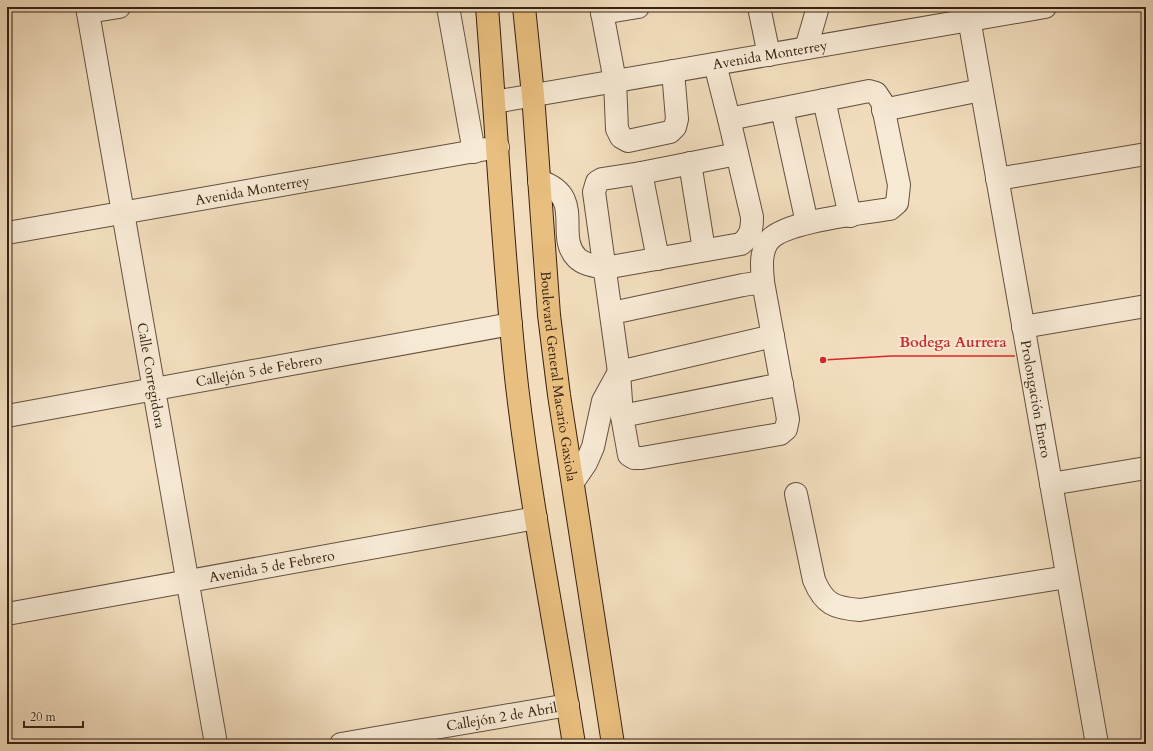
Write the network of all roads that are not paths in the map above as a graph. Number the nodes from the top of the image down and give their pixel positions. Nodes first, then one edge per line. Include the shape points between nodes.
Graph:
1 (119, 7) edge
2 (448, 7) edge
3 (487, 7) edge
4 (524, 7) edge
5 (638, 7) edge
6 (760, 7) edge
7 (818, 7) edge
8 (1046, 7) edge
9 (88, 10) edge
10 (601, 10) edge
11 (968, 14) edge
12 (806, 48) junction
13 (768, 55) junction
14 (715, 64) junction
15 (672, 71) junction
16 (615, 81) junction
17 (981, 90) junction
18 (533, 96) junction
19 (824, 100) junction
20 (494, 102) junction
21 (782, 109) junction
22 (883, 110) junction
23 (729, 120) junction
24 (498, 147) junction
25 (474, 152) junction
26 (737, 154) junction
27 (1146, 154) edge
28 (690, 163) junction
29 (641, 173) junction
30 (997, 180) junction
31 (540, 181) junction
32 (123, 213) junction
33 (850, 216) junction
34 (807, 223) junction
35 (7, 233) edge
36 (704, 250) junction
37 (658, 259) junction
38 (605, 268) junction
39 (763, 282) junction
40 (1146, 306) edge
41 (612, 313) junction
42 (511, 324) junction
43 (1023, 328) junction
44 (773, 336) junction
45 (619, 372) junction
46 (782, 384) junction
47 (154, 389) junction
48 (7, 416) edge
49 (622, 416) junction
50 (1146, 468) edge
51 (573, 482) junction
52 (1051, 484) junction
53 (796, 494) dead end
54 (536, 518) junction
55 (1067, 577) junction
56 (187, 581) junction
57 (7, 614) edge
58 (568, 705) junction
59 (216, 744) edge
60 (341, 744) edge
61 (574, 744) edge
62 (613, 744) edge
63 (1097, 744) edge

1 - 9 street
2 - 25 street
3 - 20 main road
4 - 18 main road, Boulevard General Macario Gaxiola
5 - 10 street
6 - 13 street
7 - 12 street
8 - 11 street, Avenida Monterrey
9 - 32 street, Calle Corregidora
10 - 16 street
11 - 12 street, Avenida Monterrey
11 - 17 street, Prolongación Enero
12 - 13 street, Avenida Monterrey
13 - 14 street, Avenida Monterrey
14 - 15 street, Avenida Monterrey
14 - 23 street
15 - 16 street, Avenida Monterrey
15 - 16 street via 677,119 675,127 670,132 628,141 621,137 616,129
16 - 18 street, Avenida Monterrey
17 - 22 street
17 - 30 street, Prolongación Enero
18 - 20 street, Avenida Monterrey
18 - 31 main road, Boulevard General Macario Gaxiola
19 - 21 street
19 - 22 street via 869,91 879,97
19 - 33 street
20 - 24 main road
21 - 23 street
21 - 34 street
22 - 33 street via 899,185 896,203 890,209
23 - 26 street
24 - 25 street, Avenida Monterrey
24 - 42 main road
25 - 32 street, Avenida Monterrey
26 - 28 street
26 - 36 street via 752,217 752,227 741,244
27 - 30 street
28 - 29 street
28 - 36 street
29 - 37 street
29 - 38 street via 597,182 594,192
30 - 43 street, Prolongación Enero
31 - 38 street via 552,185 563,196 573,253 585,263
31 - 51 main road, Boulevard General Macario Gaxiola via 549,315
32 - 35 street, Avenida Monterrey
32 - 47 street, Calle Corregidora
33 - 34 street
34 - 39 street via 781,231 768,242 762,261
36 - 37 street
37 - 38 street
38 - 41 street
39 - 41 street via 743,284
39 - 44 street
40 - 43 street
41 - 45 street
42 - 47 street, Callejón 5 de Febrero
42 - 54 main road
43 - 52 street, Prolongación Enero
44 - 45 street
44 - 46 street
45 - 49 street
45 - 51 street via 603,402 593,447
46 - 49 street
46 - 49 street via 788,420 786,428 780,434 634,458 629,455
47 - 48 street, Callejón 5 de Febrero
47 - 56 street, Calle Corregidora
50 - 52 street
51 - 62 main road, Boulevard General Macario Gaxiola
52 - 55 street, Prolongación Enero
53 - 55 street via 814,580 830,605 860,610
54 - 56 street, Avenida 5 de Febrero
54 - 58 main road
55 - 63 street, Prolongación Enero
56 - 57 street, Avenida 5 de Febrero
56 - 59 street, Calle Corregidora
58 - 60 street, Callejón 2 de Abril
58 - 61 main road

